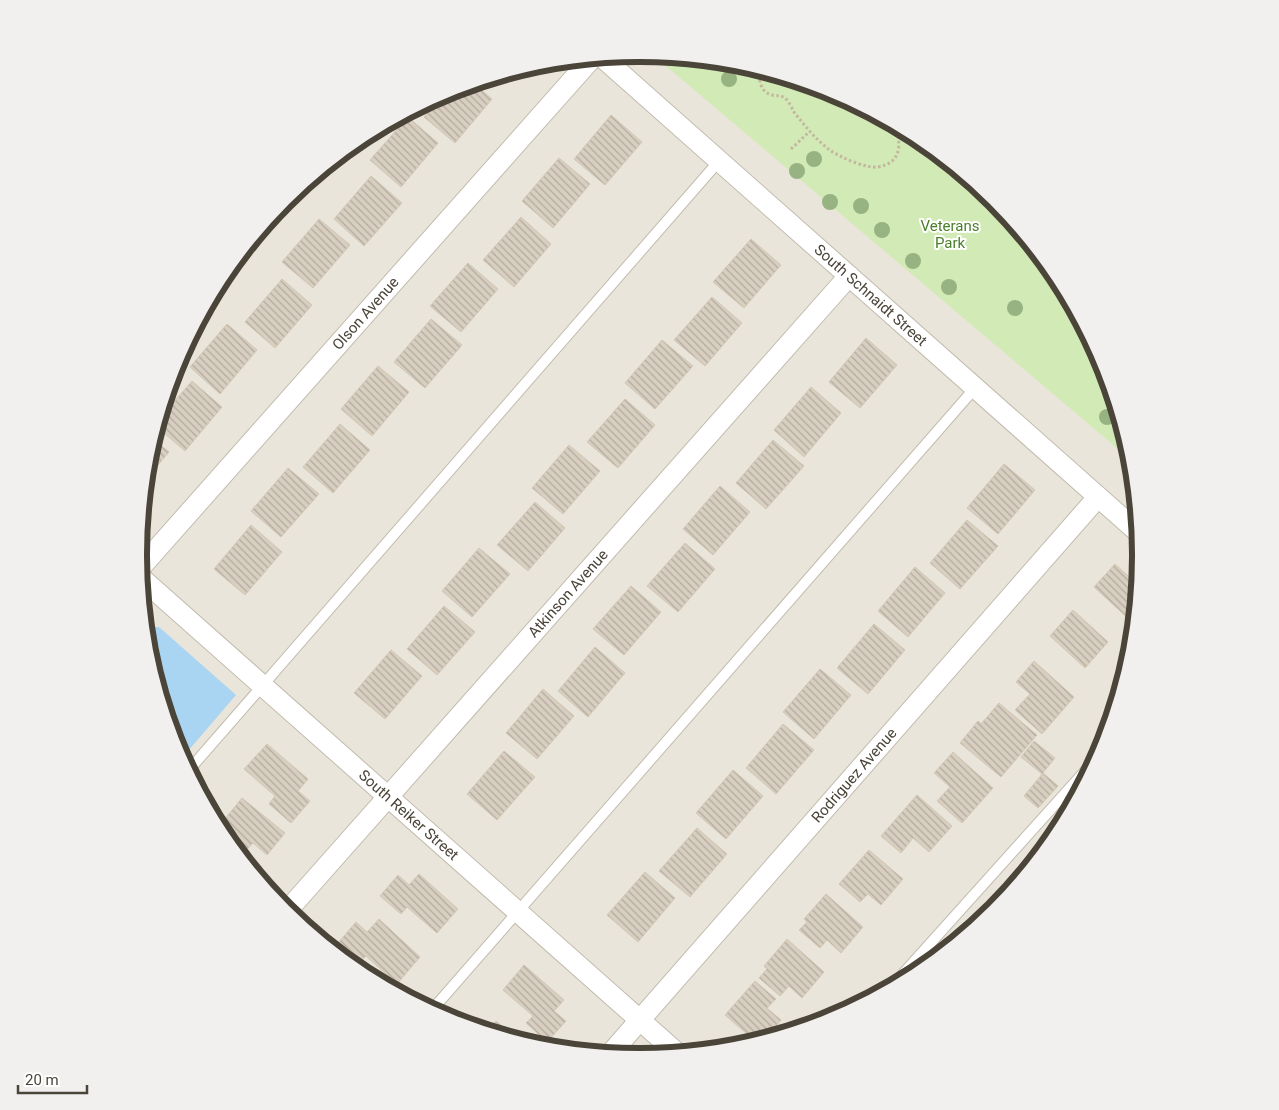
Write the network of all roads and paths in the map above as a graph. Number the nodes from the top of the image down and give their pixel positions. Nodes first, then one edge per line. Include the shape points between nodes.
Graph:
1 (609, 64) edge
2 (585, 66) edge
3 (759, 77) edge
4 (809, 132) junction
5 (899, 137) edge
6 (791, 149) dead end
7 (719, 161) junction
8 (849, 276) junction
9 (975, 388) junction
10 (1098, 497) junction
11 (1131, 526) edge
12 (147, 560) edge
13 (148, 584) edge
14 (262, 685) junction
15 (194, 764) edge
16 (1077, 780) edge
17 (388, 796) junction
18 (293, 905) edge
19 (518, 912) junction
20 (910, 966) edge
21 (437, 1004) edge
22 (640, 1020) junction
23 (669, 1046) edge
24 (617, 1047) edge

1 - 7 street, South Schnaidt Street
2 - 12 street, Olson Avenue
3 - 4 path via 764,91 787,100
4 - 5 path via 832,152 876,167 895,158
4 - 6 path
7 - 8 street, South Schnaidt Street
7 - 14 lane
8 - 9 street, South Schnaidt Street
8 - 17 street, Atkinson Avenue
9 - 10 street, South Schnaidt Street
9 - 19 lane
10 - 11 street, South Schnaidt Street
10 - 22 street, Rodriguez Avenue
13 - 14 street, South Reiker Street
14 - 15 lane
14 - 17 street, South Reiker Street
16 - 20 lane
17 - 18 street, Atkinson Avenue
17 - 19 street, South Reiker Street
19 - 21 lane
19 - 22 street, South Reiker Street
22 - 23 street, South Reiker Street
22 - 24 street, Rodriguez Avenue

